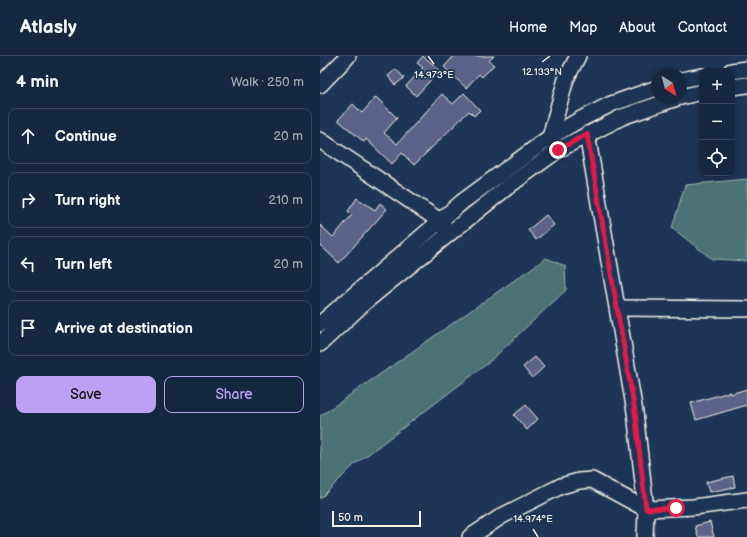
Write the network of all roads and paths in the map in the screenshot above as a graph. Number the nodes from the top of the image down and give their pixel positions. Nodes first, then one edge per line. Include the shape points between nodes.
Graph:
1 (348, 56) edge
2 (578, 56) edge
3 (747, 69) edge
4 (735, 70) edge
5 (699, 77) edge
6 (687, 79) edge
7 (320, 85) edge
8 (747, 86) edge
9 (735, 87) edge
10 (651, 90) edge
11 (699, 93) edge
12 (687, 96) edge
13 (660, 104) edge
14 (587, 134) junction
15 (550, 137) junction
16 (320, 140) edge
17 (558, 150) junction
18 (440, 221) junction
19 (450, 233) junction
20 (618, 308) junction
21 (747, 309) edge
22 (320, 324) edge
23 (320, 344) edge
24 (747, 500) edge
25 (646, 509) junction
26 (470, 537) edge
27 (644, 537) edge

1 - 7 street
2 - 15 street via 566,79
3 - 4 street
5 - 6 street
8 - 9 street
10 - 15 street via 611,104
11 - 12 street
13 - 14 street via 622,117
14 - 17 street
14 - 20 street
15 - 17 street
15 - 18 street
16 - 18 street
17 - 19 street
18 - 19 street
18 - 22 street
19 - 23 street via 365,302
20 - 21 street
20 - 25 street via 635,412
24 - 25 street via 694,507
25 - 26 street via 592,480 578,481 561,486 515,509
25 - 27 street

